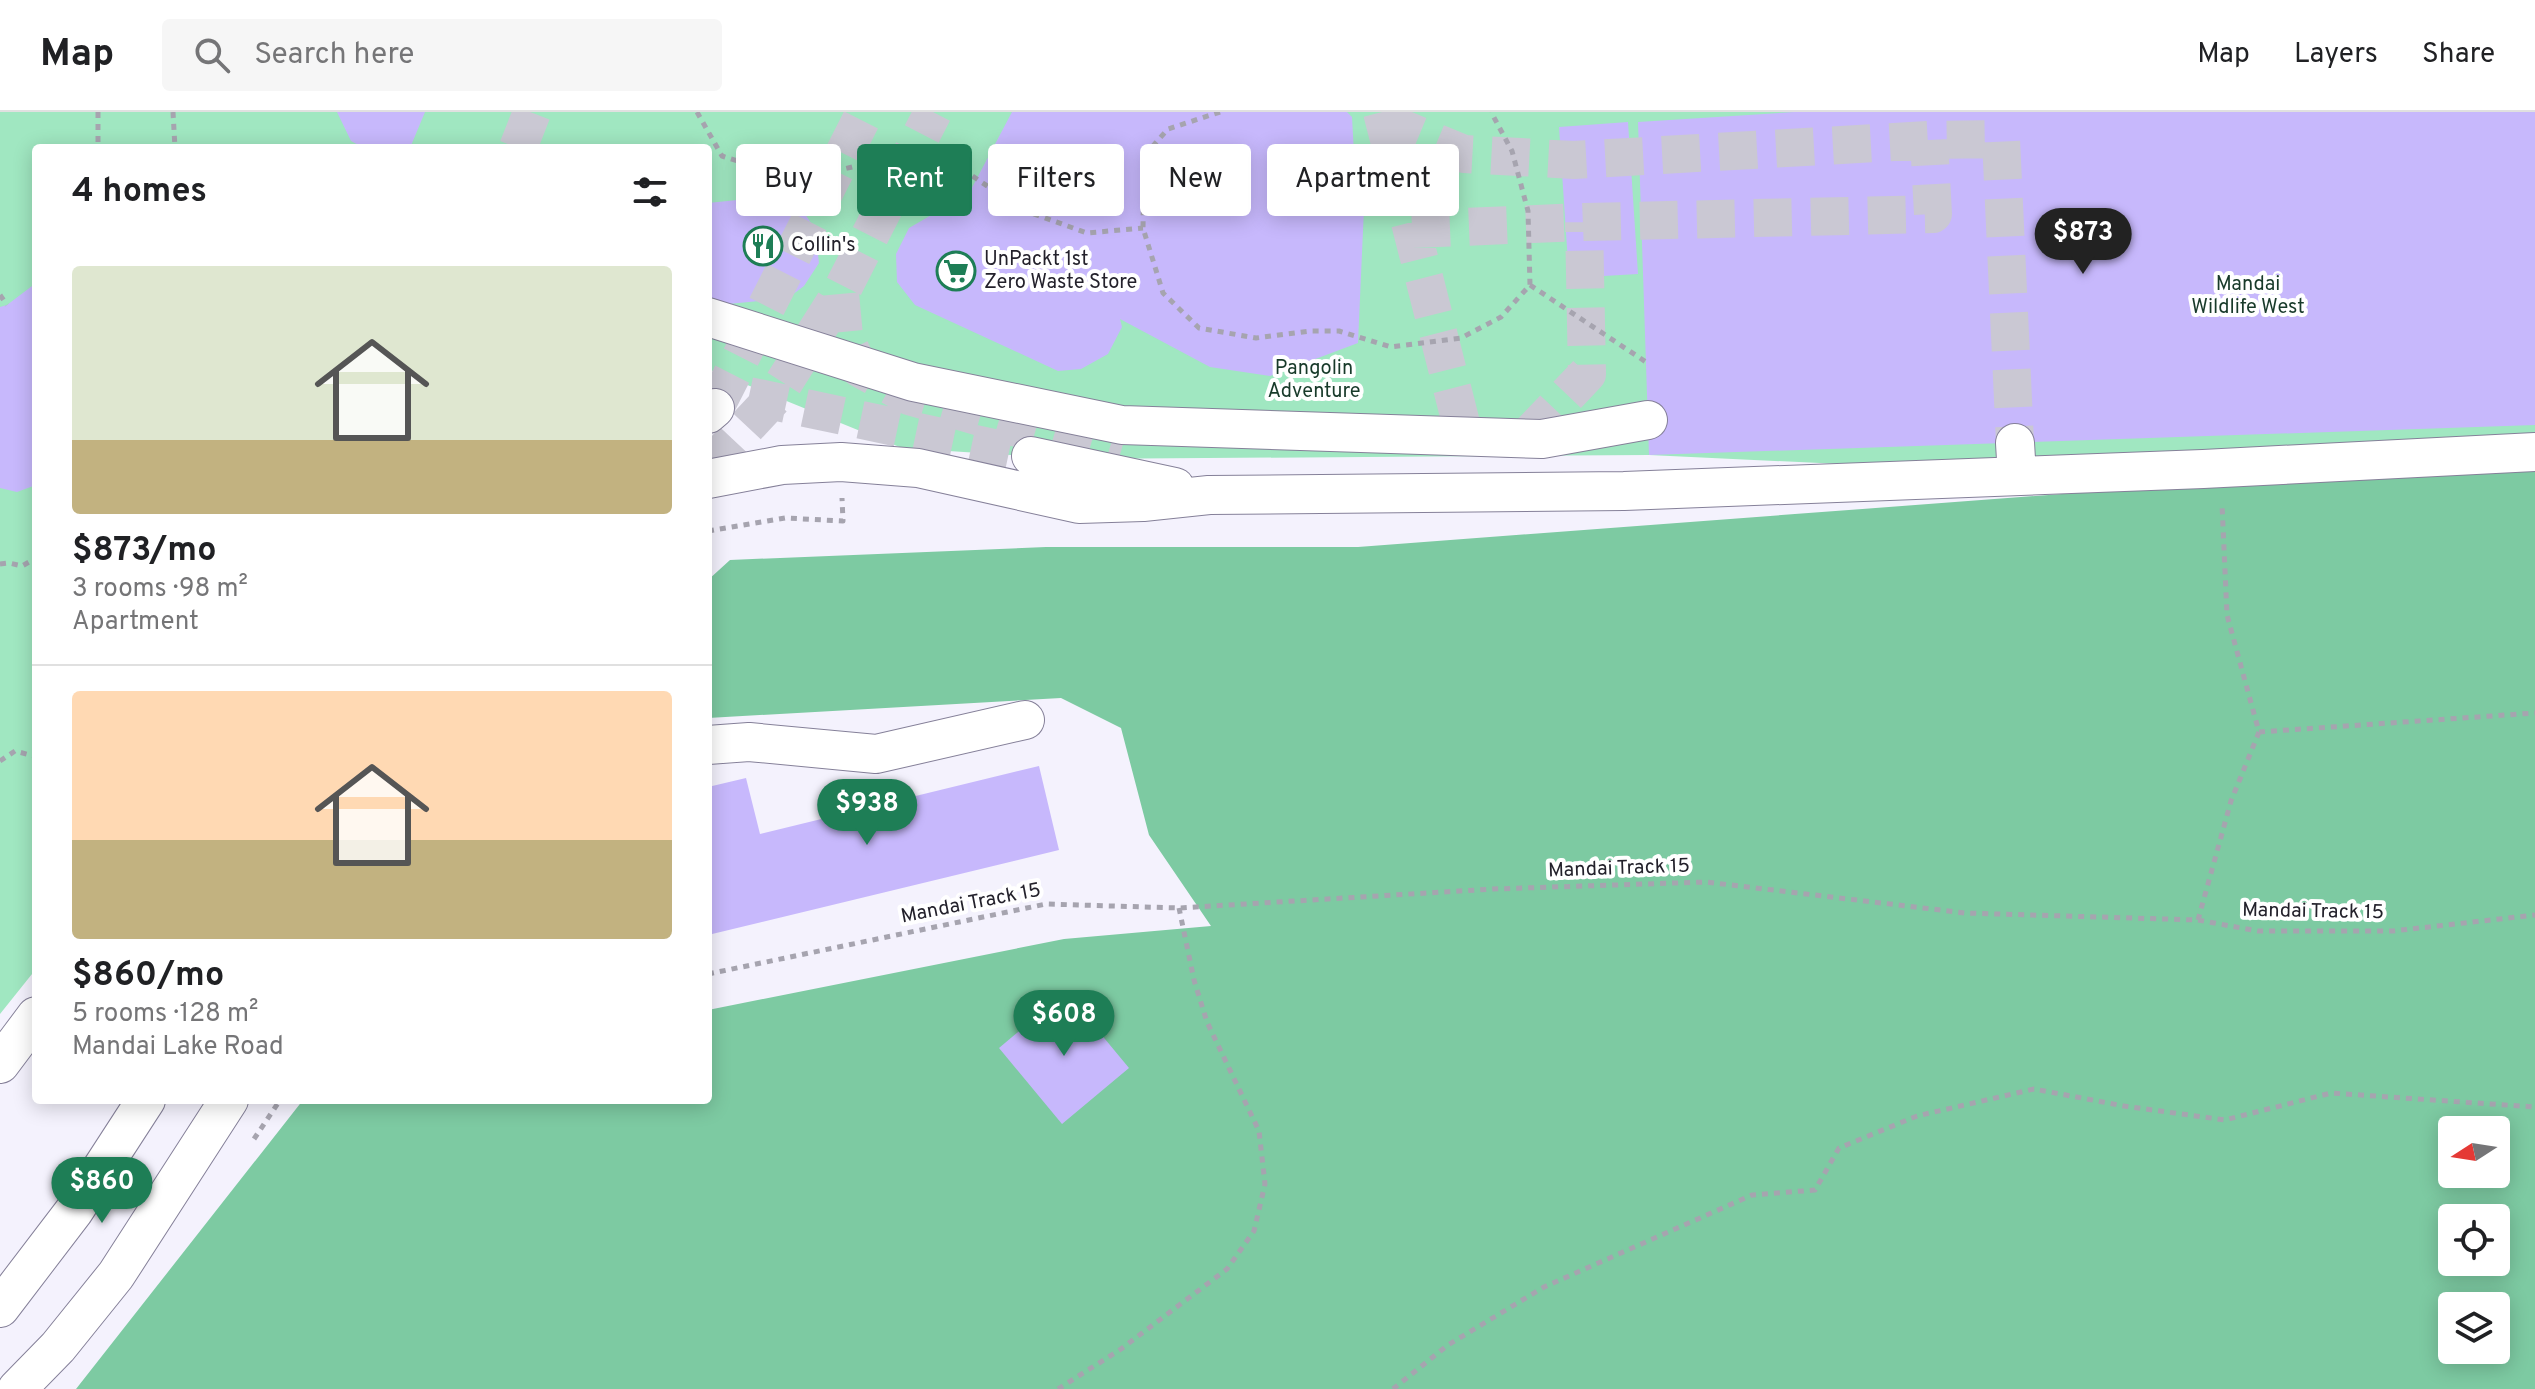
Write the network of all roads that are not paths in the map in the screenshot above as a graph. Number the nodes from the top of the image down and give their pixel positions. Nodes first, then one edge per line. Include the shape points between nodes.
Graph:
1 (712, 318) edge
2 (1648, 420) dead end
3 (2535, 452) edge
4 (1031, 456) tunnel mouth
5 (1119, 458) tunnel mouth
6 (712, 478) edge
7 (1209, 495) junction
8 (1025, 720) dead end
9 (712, 745) edge
10 (32, 1021) edge
11 (0, 1064) edge
12 (143, 1104) edge
13 (226, 1104) edge
14 (0, 1308) edge
15 (17, 1389) edge

1 - 2 street via 913,382 1122,425 1542,439
3 - 7 street via 2016,459 1624,491
4 - 7 street
5 - 7 street
6 - 7 street via 782,465 841,462 918,468 1079,504
8 - 9 street via 876,754 749,742
10 - 11 street
12 - 14 street via 74,1211
13 - 15 street via 116,1275

